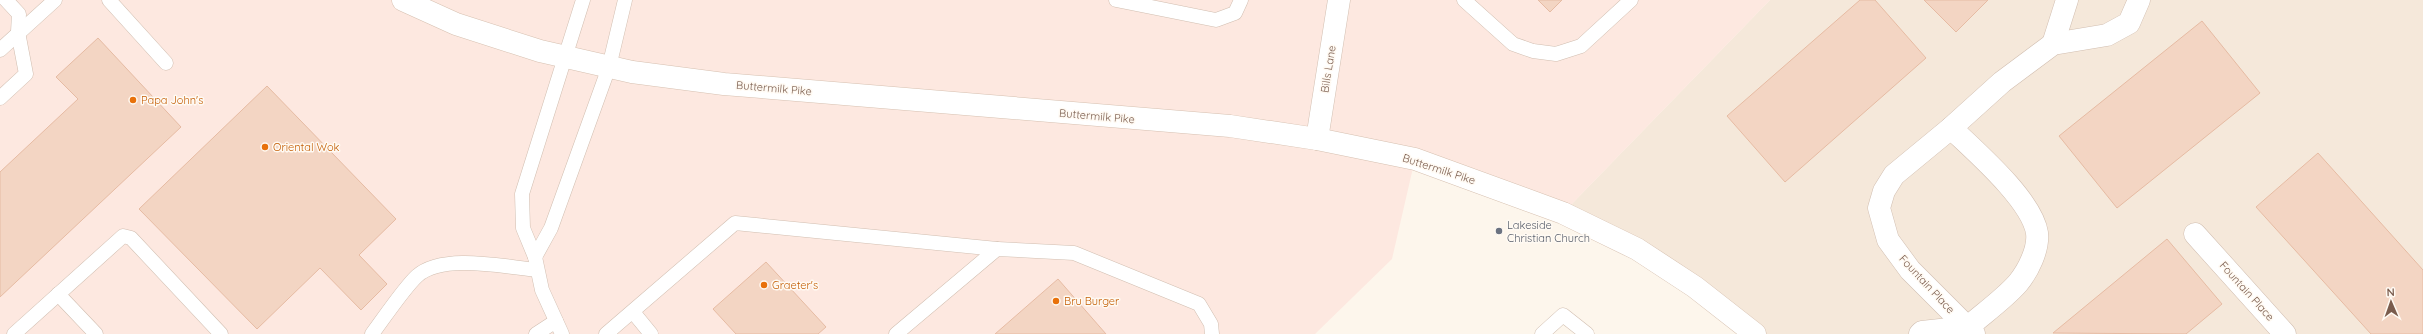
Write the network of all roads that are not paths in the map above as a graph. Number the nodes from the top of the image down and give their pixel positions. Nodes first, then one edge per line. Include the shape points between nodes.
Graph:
1 (6, 0) edge
2 (55, 0) edge
3 (110, 0) edge
4 (403, 0) edge
5 (583, 0) edge
6 (625, 0) edge
7 (1116, 0) edge
8 (1241, 0) edge
9 (1339, 0) edge
10 (1464, 0) edge
11 (1631, 0) edge
12 (2067, 0) edge
13 (2139, 0) edge
14 (18, 32) junction
15 (2054, 44) junction
16 (0, 50) edge
17 (564, 57) junction
18 (166, 63) dead end
19 (609, 67) junction
20 (0, 98) edge
21 (1951, 128) junction
22 (1317, 138) junction
23 (2195, 234) dead end
24 (997, 249) junction
25 (536, 263) junction
26 (58, 294) junction
27 (633, 312) junction
28 (556, 321) junction
29 (1969, 332) edge
30 (2282, 333) edge
31 (14, 334) edge
32 (96, 334) edge
33 (221, 334) edge
34 (372, 334) edge
35 (536, 334) edge
36 (562, 334) edge
37 (606, 334) edge
38 (651, 334) edge
39 (896, 334) edge
40 (1212, 334) edge
41 (1542, 334) edge
42 (1587, 334) edge
43 (1755, 334) edge
44 (1920, 334) edge

1 - 14 lane via 19,14
2 - 14 lane
3 - 18 lane
4 - 17 main road, Buttermilk Pike via 456,24
5 - 17 lane
6 - 19 lane
7 - 8 lane via 1216,20 1235,13
9 - 22 main road, Bills Lane
10 - 11 lane via 1513,44 1533,51 1556,54 1581,46
12 - 15 main road
13 - 15 main road, Fountain Place via 2129,23 2106,35
14 - 16 lane
14 - 20 lane via 26,74
15 - 21 main road, Fountain Place via 2002,82
17 - 19 main road, Buttermilk Pike
17 - 25 lane via 522,194 523,228
19 - 22 main road, Buttermilk Pike via 724,84 1230,126
19 - 25 lane
21 - 29 main road via 2004,180 2023,204 2037,232 2036,251 2018,282
21 - 29 main road, Fountain Place via 1894,175 1884,190 1879,208 1892,246 1910,270
22 - 43 main road, Buttermilk Pike via 1415,159 1563,214 1637,249 1696,287
23 - 30 main road, Fountain Place
24 - 27 lane via 734,223
24 - 39 lane
24 - 40 lane via 1074,253 1199,304 1211,324
25 - 28 lane via 542,290
25 - 34 lane via 439,264 418,275
26 - 31 lane
26 - 32 lane
26 - 33 lane via 123,236 131,238
27 - 37 lane
27 - 38 lane
28 - 35 lane
28 - 36 lane
29 - 44 main road, Fountain Place
41 - 42 lane via 1563,315

